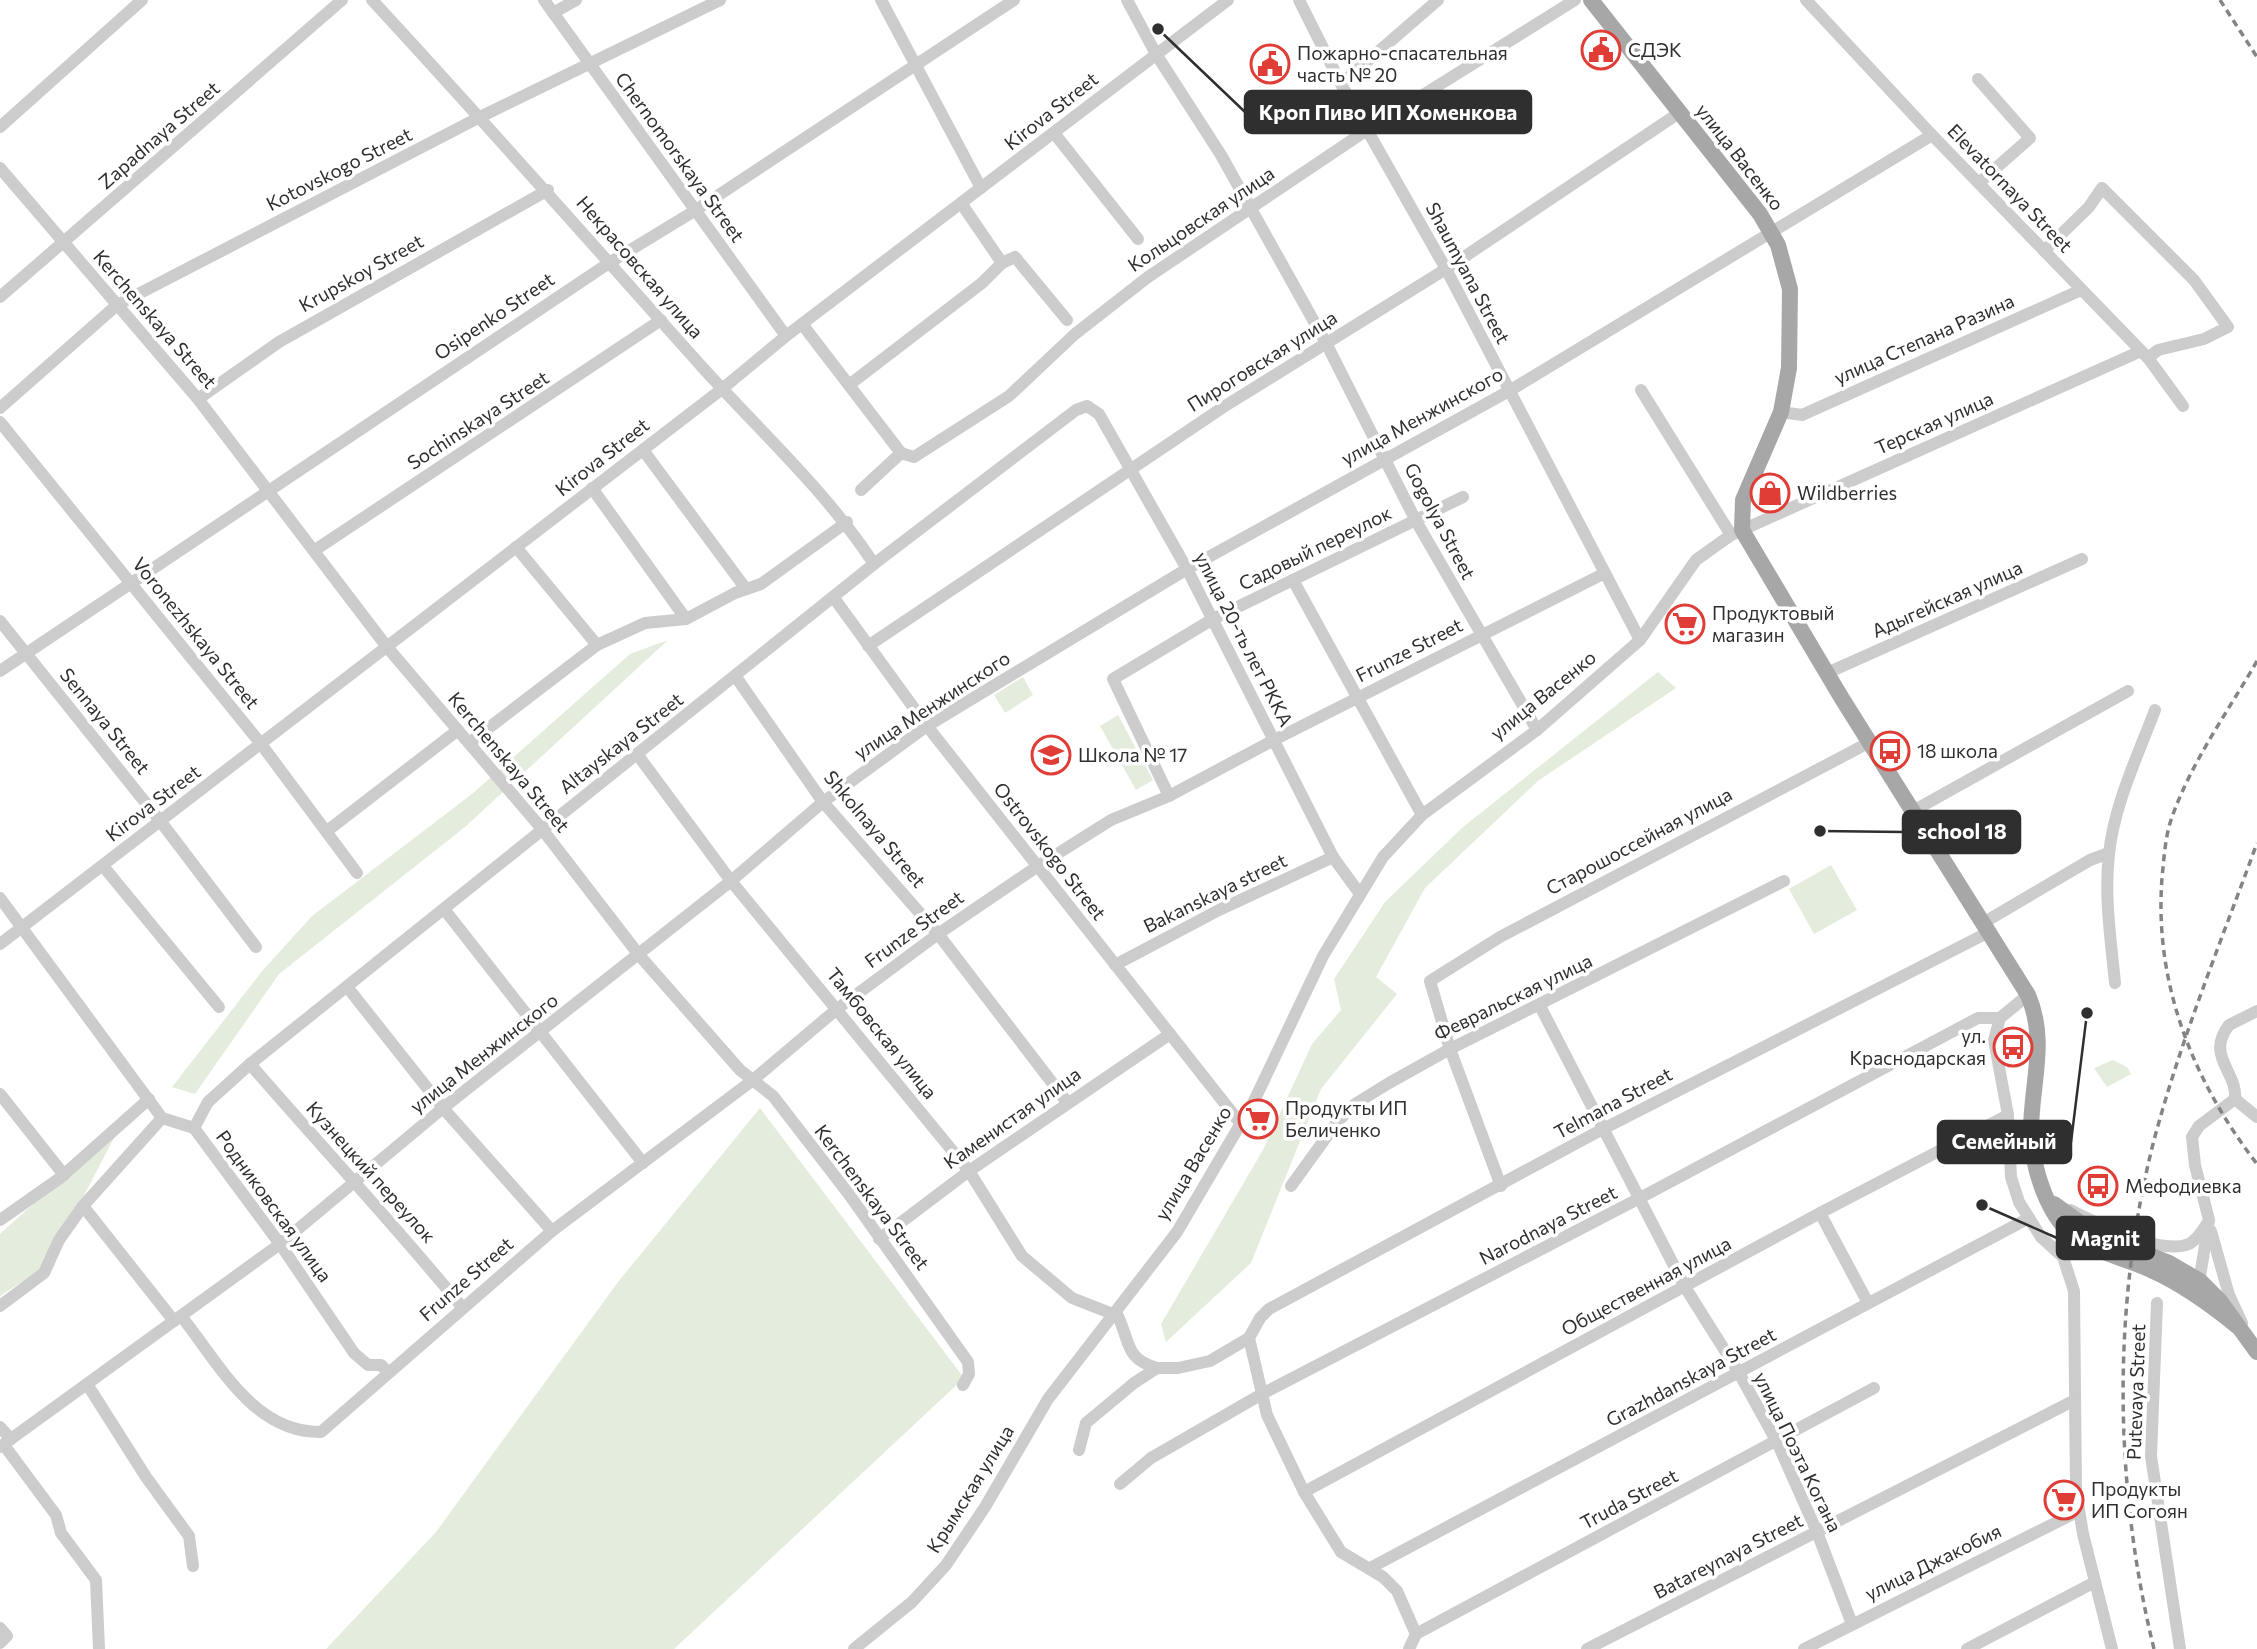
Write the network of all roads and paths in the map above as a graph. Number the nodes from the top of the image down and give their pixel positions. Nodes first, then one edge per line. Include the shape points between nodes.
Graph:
1 (142, 0) edge
2 (342, 0) edge
3 (372, 0) edge
4 (544, 0) edge
5 (576, 0) edge
6 (720, 0) edge
7 (881, 0) edge
8 (1014, 0) edge
9 (1127, 0) edge
10 (1228, 0) edge
11 (1299, 0) edge
12 (1438, 0) edge
13 (1575, 0) edge
14 (1591, 0) edge
15 (1806, 0) edge
16 (553, 13) junction
17 (1156, 54) junction
18 (590, 66) junction
19 (914, 66) junction
20 (1978, 79) dead end
21 (1341, 84) junction
22 (1679, 113) junction
23 (481, 117) junction
24 (0, 127) edge
25 (1367, 130) junction
26 (1054, 133) junction
27 (1931, 135) junction
28 (0, 168) edge
29 (1979, 183) junction
30 (981, 188) junction
31 (548, 190) junction
32 (961, 203) junction
33 (696, 210) junction
34 (1249, 211) junction
35 (1772, 234) junction
36 (1139, 239) dead end
37 (65, 243) junction
38 (2044, 251) junction
39 (609, 263) junction
40 (1002, 264) junction
41 (1446, 269) junction
42 (2081, 290) junction
43 (0, 298) edge
44 (117, 305) junction
45 (661, 320) junction
46 (1067, 320) dead end
47 (802, 324) junction
48 (786, 336) junction
49 (1326, 343) junction
50 (2144, 355) junction
51 (849, 385) junction
52 (722, 389) junction
53 (1509, 390) junction
54 (1641, 390) dead end
55 (198, 399) junction
56 (1087, 406) joint
57 (2183, 406) dead end
58 (0, 408) edge
59 (1781, 412) junction
60 (0, 422) edge
61 (643, 450) junction
62 (901, 453) junction
63 (1384, 457) junction
64 (1130, 469) junction
65 (592, 488) junction
66 (864, 488) dead end
67 (266, 491) junction
68 (1463, 497) dead end
69 (1416, 521) junction
70 (847, 522) junction
71 (1737, 532) junction
72 (516, 547) junction
73 (315, 550) junction
74 (2082, 559) dead end
75 (874, 564) junction
76 (1187, 569) junction
77 (1605, 573) junction
78 (1293, 580) junction
79 (130, 583) junction
80 (746, 589) junction
81 (834, 598) junction
82 (686, 619) junction
83 (1213, 619) junction
84 (0, 621) edge
85 (1481, 635) junction
86 (1640, 640) junction
87 (597, 645) junction
88 (868, 646) junction
89 (387, 647) junction
90 (26, 655) junction
91 (0, 671) edge
92 (1827, 673) junction
93 (736, 677) junction
94 (2128, 691) dead end
95 (1357, 699) junction
96 (2155, 710) dead end
97 (927, 726) junction
98 (458, 730) junction
99 (1537, 730) junction
100 (1274, 740) junction
101 (1870, 742) junction
102 (469, 743) junction
103 (261, 744) junction
104 (638, 754) junction
105 (1169, 796) junction
106 (824, 802) junction
107 (1913, 811) junction
108 (1422, 815) junction
109 (161, 822) junction
110 (541, 829) junction
111 (327, 831) junction
112 (2109, 853) junction
113 (1333, 857) junction
114 (103, 866) junction
115 (1038, 866) junction
116 (357, 873) dead end
117 (731, 881) junction
118 (1784, 881) dead end
119 (1360, 894) junction
120 (0, 898) edge
121 (443, 909) junction
122 (22, 926) junction
123 (1986, 928) junction
124 (938, 934) junction
125 (0, 944) edge
126 (256, 947) dead end
127 (639, 955) junction
128 (1115, 965) junction
129 (2115, 983) dead end
130 (348, 988) junction
131 (2028, 995) junction
132 (1540, 1006) junction
133 (219, 1007) dead end
134 (837, 1009) junction
135 (2257, 1011) edge
136 (2000, 1018) junction
137 (541, 1033) junction
138 (1170, 1034) junction
139 (1450, 1049) junction
140 (250, 1064) junction
141 (753, 1080) junction
142 (1, 1098) edge
143 (149, 1099) junction
144 (1067, 1102) junction
145 (2231, 1103) junction
146 (443, 1108) junction
147 (2008, 1115) junction
148 (2257, 1117) edge
149 (162, 1118) junction
150 (1241, 1124) junction
151 (194, 1128) junction
152 (1601, 1130) junction
153 (643, 1163) junction
154 (969, 1171) junction
155 (64, 1175) junction
156 (353, 1183) junction
157 (1291, 1186) dead end
158 (1501, 1186) junction
159 (1638, 1199) junction
160 (2047, 1199) junction
161 (83, 1206) junction
162 (1819, 1213) junction
163 (2029, 1218) junction
164 (0, 1220) edge
165 (2209, 1220) junction
166 (552, 1231) junction
167 (879, 1239) junction
168 (280, 1244) junction
169 (1685, 1287) junction
170 (2198, 1287) junction
171 (1868, 1303) junction
172 (2157, 1303) dead end
173 (0, 1306) edge
174 (462, 1307) junction
175 (1112, 1313) junction
176 (178, 1318) junction
177 (1249, 1338) junction
178 (2253, 1346) edge
179 (1157, 1368) junction
180 (388, 1372) junction
181 (1739, 1373) junction
182 (87, 1384) junction
183 (963, 1385) dead end
184 (1874, 1388) dead end
185 (1262, 1394) junction
186 (1048, 1399) joint
187 (2073, 1401) junction
188 (0, 1427) edge
189 (1777, 1442) junction
190 (5, 1444) edge
191 (1079, 1450) dead end
192 (1121, 1484) dead end
193 (1304, 1492) junction
194 (2079, 1511) junction
195 (1817, 1532) junction
196 (193, 1566) dead end
197 (1370, 1569) junction
198 (2095, 1582) junction
199 (1852, 1624) junction
200 (0, 1628) edge
201 (1416, 1634) junction
202 (0, 1643) edge
203 (1833, 1643) edge
204 (99, 1649) edge
205 (853, 1649) edge
206 (1409, 1649) edge
207 (1587, 1649) edge
208 (1804, 1649) edge
209 (1967, 1649) edge
210 (2112, 1649) edge
211 (2180, 1649) edge

1 - 24 street
2 - 37 street, Zapadnaya Street
3 - 23 street, Некрасовская улица
4 - 16 street, Chernomorskaya Street
5 - 16 street
6 - 18 street, Kotovskogo Street
7 - 19 street
8 - 19 street, Osipenko Street
9 - 17 street, Gogolya Street
10 - 17 street, Kirova Street
11 - 21 street, Shaumyana Street
12 - 21 street
13 - 25 street, Кольцовская улица
14 - 22 main road, улица Васенко
15 - 27 street, Elevatornaya Street
16 - 18 street, Chernomorskaya Street
17 - 26 street, Kirova Street
17 - 34 street, Gogolya Street via 1221,155
18 - 23 street, Kotovskogo Street
18 - 33 street, Chernomorskaya Street
19 - 30 street
19 - 33 street, Osipenko Street
20 - 29 street via 2030,138
21 - 25 street, Shaumyana Street
22 - 35 main road, улица Васенко
22 - 41 street, Пироговская улица
23 - 31 street, Некрасовская улица
23 - 44 street, Kotovskogo Street
25 - 34 street, Кольцовская улица
25 - 41 street, Shaumyana Street
26 - 30 street, Kirova Street
26 - 36 street
27 - 29 street, Elevatornaya Street
27 - 35 street, улица Менжинского
28 - 37 street, Kerchenskaya Street
29 - 38 street, Elevatornaya Street
30 - 32 street, Kirova Street
31 - 39 street, Некрасовская улица
31 - 55 street, Krupskoy Street via 279,342
32 - 40 street
32 - 47 street, Kirova Street
33 - 39 street, Osipenko Street
33 - 48 street, Chernomorskaya Street
34 - 49 street, Gogolya Street
34 - 62 street, Кольцовская улица via 1148,277 1075,334 1009,396 914,457
35 - 53 street, улица Менжинского
35 - 59 main road, улица Васенко via 1790,289 1789,368
37 - 43 street, Zapadnaya Street
37 - 44 street, Kerchenskaya Street
38 - 42 street, Elevatornaya Street
38 - 50 street, Терская улица via 2102,188 2194,280 2228,327 2204,339
39 - 45 street, Некрасовская улица
39 - 67 street, Osipenko Street
40 - 46 street via 1015,257
40 - 51 street
41 - 49 street, Пироговская улица
41 - 53 street, Shaumyana Street
42 - 50 street, Elevatornaya Street
42 - 59 street, улица Степана Разина via 1802,415
44 - 55 street, Kerchenskaya Street
44 - 58 street, Kotovskogo Street
45 - 52 street, Некрасовская улица
45 - 73 street, Sochinskaya Street
47 - 48 street, Kirova Street
47 - 51 street
48 - 52 street, Kirova Street
49 - 63 street, Gogolya Street
49 - 64 street, Пироговская улица
50 - 57 street, Elevatornaya Street
50 - 71 street, Терская улица
51 - 62 street
52 - 61 street, Kirova Street
52 - 70 street, Некрасовская улица
53 - 63 street, улица Менжинского
53 - 77 street, Shaumyana Street
54 - 71 street
55 - 67 street, Kerchenskaya Street
56 - 64 street, улица 20-ть лет РККА via 1099,414
56 - 75 street, Altayskaya Street
59 - 71 main road, улица Васенко via 1742,500
60 - 79 street, Voronezhskaya Street
61 - 65 street, Kirova Street
61 - 80 street
62 - 66 street, Кольцовская улица
63 - 69 street, Gogolya Street
63 - 76 street, улица Менжинского
64 - 76 street, улица 20-ть лет РККА
64 - 88 street, Пироговская улица
65 - 72 street, Kirova Street
65 - 82 street
67 - 73 street, Kerchenskaya Street
67 - 79 street, Osipenko Street
68 - 69 street, Садовый переулок
69 - 78 street, Садовый переулок
69 - 85 street, Gogolya Street
70 - 75 street, Некрасовская улица
70 - 80 street via 761,584
71 - 86 street, улица Васенко via 1696,560
71 - 92 main road
72 - 87 street
72 - 89 street, Kirova Street
73 - 89 street, Kerchenskaya Street
74 - 92 street, Адыгейская улица
75 - 81 street, Altayskaya Street
76 - 83 street, улица 20-ть лет РККА
76 - 97 street, улица Менжинского
77 - 85 street, Frunze Street
77 - 86 street, Shaumyana Street
78 - 83 street, Садовый переулок
78 - 95 street
79 - 90 street, Osipenko Street
79 - 103 street, Voronezhskaya Street
80 - 82 street
81 - 88 street, Ostrovskogo Street
81 - 93 street, Altayskaya Street
82 - 87 street via 645,623
83 - 100 street, улица 20-ть лет РККА
83 - 105 street, Садовый переулок via 1113,679
84 - 90 street, Sennaya Street
85 - 95 street, Frunze Street
85 - 99 street, Gogolya Street
86 - 99 street, улица Васенко
87 - 102 street
88 - 97 street, Ostrovskogo Street
89 - 98 street, Kerchenskaya Street
89 - 103 street, Kirova Street
90 - 91 street, Osipenko Street
90 - 109 street, Sennaya Street
92 - 101 main road
93 - 104 street, Altayskaya Street
93 - 106 street, Shkolnaya Street
94 - 107 street
95 - 100 street, Frunze Street
95 - 108 street
96 - 112 street via 2117,814
97 - 106 street, улица Менжинского
97 - 115 street, Ostrovskogo Street
98 - 102 street, Kerchenskaya Street
98 - 111 street
99 - 108 street, улица Васенко
100 - 105 street, Frunze Street
100 - 113 street, улица 20-ть лет РККА
101 - 107 main road
101 - 139 street, Старошоссейная улица via 1500,937 1430,982
102 - 110 street, Kerchenskaya Street
103 - 109 street, Kirova Street
103 - 111 street, Voronezhskaya Street
104 - 110 street, Altayskaya Street
104 - 117 street, Тамбовская улица
105 - 115 street, Frunze Street via 1111,820
106 - 117 street, улица Менжинского
106 - 124 street, Shkolnaya Street
107 - 123 main road
108 - 119 street, улица Васенко via 1383,857
109 - 114 street, Kirova Street
109 - 126 street, Sennaya Street
110 - 121 street, Altayskaya Street
110 - 127 street, Kerchenskaya Street
111 - 116 street, Voronezhskaya Street
112 - 123 street, Telmana Street via 2090,860
112 - 129 street
113 - 119 street, улица 20-ть лет РККА
113 - 128 street, Bakanskaya street
114 - 122 street, Kirova Street
114 - 133 street
115 - 124 street, Frunze Street
115 - 128 street, Ostrovskogo Street
117 - 127 street, улица Менжинского
117 - 134 street, Тамбовская улица
118 - 132 street, Февральская улица
119 - 150 street, улица Васенко via 1323,956
120 - 122 street
121 - 130 street, Altayskaya Street
121 - 137 street
122 - 125 street, Kirova Street
122 - 143 street
123 - 131 main road
123 - 152 street, Telmana Street
124 - 134 street, Frunze Street
124 - 144 street, Shkolnaya Street
127 - 137 street, улица Менжинского
127 - 141 street, Kerchenskaya Street
128 - 138 street, Ostrovskogo Street
130 - 140 street, Altayskaya Street
130 - 146 street
131 - 136 street
131 - 160 main road via 2039,1042 2031,1130 2034,1160
132 - 139 street, Февральская улица
132 - 152 street, улица Поэта Когана
134 - 141 street, Frunze Street
134 - 154 street, Тамбовская улица
135 - 145 street via 2226,1028 2221,1061 2236,1088
136 - 147 street via 1994,1040
136 - 159 street, Narodnaya Street via 1978,1018
137 - 146 street, улица Менжинского
137 - 153 street
138 - 144 street, Каменистая улица
138 - 150 street, Ostrovskogo Street
139 - 157 street, Февральская улица via 1355,1104
139 - 158 street
140 - 151 street, Altayskaya Street via 208,1102
140 - 156 street, Кузнецкий переулок
141 - 153 street, Frunze Street
141 - 167 street, Kerchenskaya Street via 773,1096
142 - 155 street
143 - 149 street
143 - 155 street
144 - 154 street, Каменистая улица
145 - 148 street
145 - 165 street via 2199,1126 2192,1137
146 - 156 street, улица Менжинского
146 - 166 street
147 - 162 street, Общественная улица
147 - 163 street via 2011,1177
149 - 151 street, Родниковская улица
149 - 161 street
150 - 175 street, улица Васенко via 1177,1232
151 - 168 street, Родниковская улица
152 - 158 street, Telmana Street
152 - 159 street, улица Поэта Когана
153 - 166 street, Frunze Street
154 - 167 street, Каменистая улица
154 - 175 street, Тамбовская улица via 1035,1270 1084,1305
155 - 164 street
156 - 168 street, улица Менжинского
156 - 174 street, Кузнецкий переулок via 387,1216
158 - 177 street, Telmana Street via 1269,1309
159 - 169 street, улица Поэта Когана
159 - 185 street, Narodnaya Street
160 - 165 street via 2107,1227 2172,1247 2189,1244
160 - 170 main road via 2094,1233 2169,1263
161 - 173 street via 59,1240 44,1273
161 - 176 street
162 - 169 street, Общественная улица
162 - 171 street
163 - 171 street, Grazhdanskaya Street
163 - 187 street via 2063,1257 2074,1291
165 - 170 street
165 - 178 street via 2229,1295
166 - 174 street, Frunze Street
167 - 183 street, Kerchenskaya Street via 968,1362 970,1374
168 - 176 street, улица Менжинского
168 - 180 street, Родниковская улица via 354,1353
169 - 181 street, улица Поэта Когана
169 - 193 street, Общественная улица
170 - 178 main road
171 - 181 street, Grazhdanskaya Street
172 - 211 street, Putevaya Street via 2151,1456
174 - 180 street, Frunze Street
175 - 179 street via 1118,1316 1136,1360
175 - 186 street, улица Васенко
176 - 180 street, Frunze Street via 249,1405 300,1432 321,1432
176 - 182 street, улица Менжинского
177 - 179 street via 1210,1362
177 - 185 street
179 - 191 street via 1086,1423
181 - 189 street, улица Поэта Когана
181 - 197 street, Grazhdanskaya Street
182 - 190 street, улица Менжинского
182 - 196 street via 189,1536
184 - 189 street, Truda Street
185 - 192 street, Narodnaya Street via 1151,1458
185 - 193 street via 1267,1415
186 - 205 street, Крымская улица via 946,1565 912,1602
187 - 194 street
187 - 195 street, Batareynaya Street
188 - 190 street
189 - 195 street, улица Поэта Когана
189 - 201 street, Truda Street
190 - 204 street via 96,1580
193 - 197 street via 1341,1552
194 - 198 street
194 - 199 street, улица Джакобия
195 - 199 street, улица Поэта Когана
195 - 207 street, Batareynaya Street
197 - 201 street via 1397,1591
198 - 209 street
198 - 210 street
199 - 203 street, улица Джакобия
200 - 202 street via 7,1636
201 - 206 street
203 - 208 street, улица Джакобия

